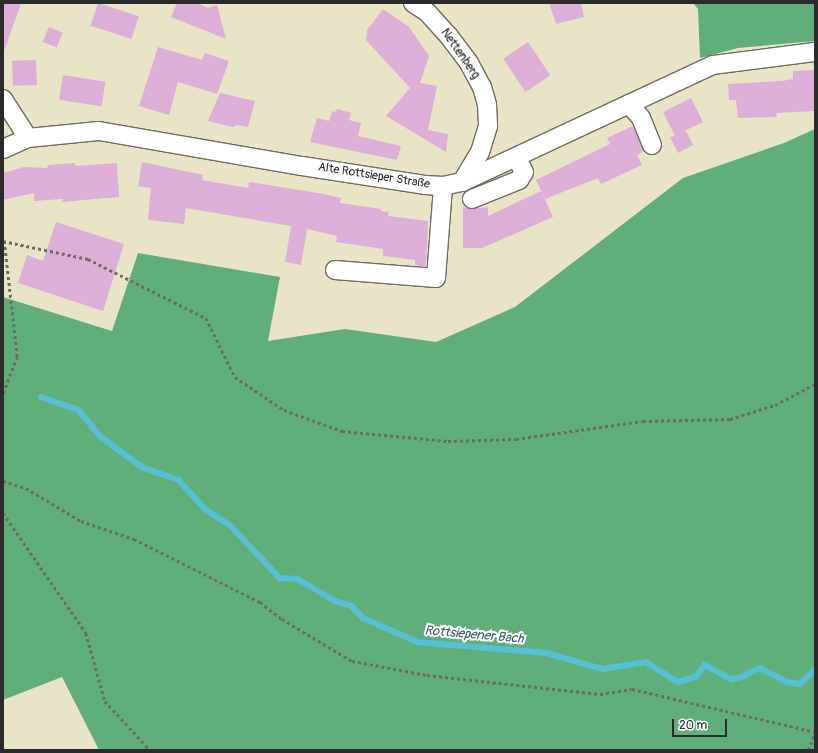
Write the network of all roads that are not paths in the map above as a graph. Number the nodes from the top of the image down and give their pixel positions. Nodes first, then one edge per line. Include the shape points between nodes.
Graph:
1 (413, 3) edge
2 (815, 52) edge
3 (3, 99) edge
4 (629, 104) junction
5 (28, 138) junction
6 (652, 145) dead end
7 (3, 149) edge
8 (516, 157) junction
9 (462, 182) junction
10 (443, 186) junction
11 (472, 199) dead end
12 (335, 270) dead end

1 - 9 street, Nettenberg via 427,12 452,41 482,87 487,105 488,126 480,152
2 - 4 street, Alte Rottsieper Straße via 713,65
3 - 5 street
4 - 6 street via 641,118
4 - 8 street, Alte Rottsieper Straße
5 - 7 street, Alte Rottsieper Straße
5 - 10 street, Alte Rottsieper Straße via 98,131 425,186
8 - 9 street, Alte Rottsieper Straße
8 - 11 street via 524,172 519,180
9 - 10 street, Alte Rottsieper Straße
10 - 12 street via 436,278

